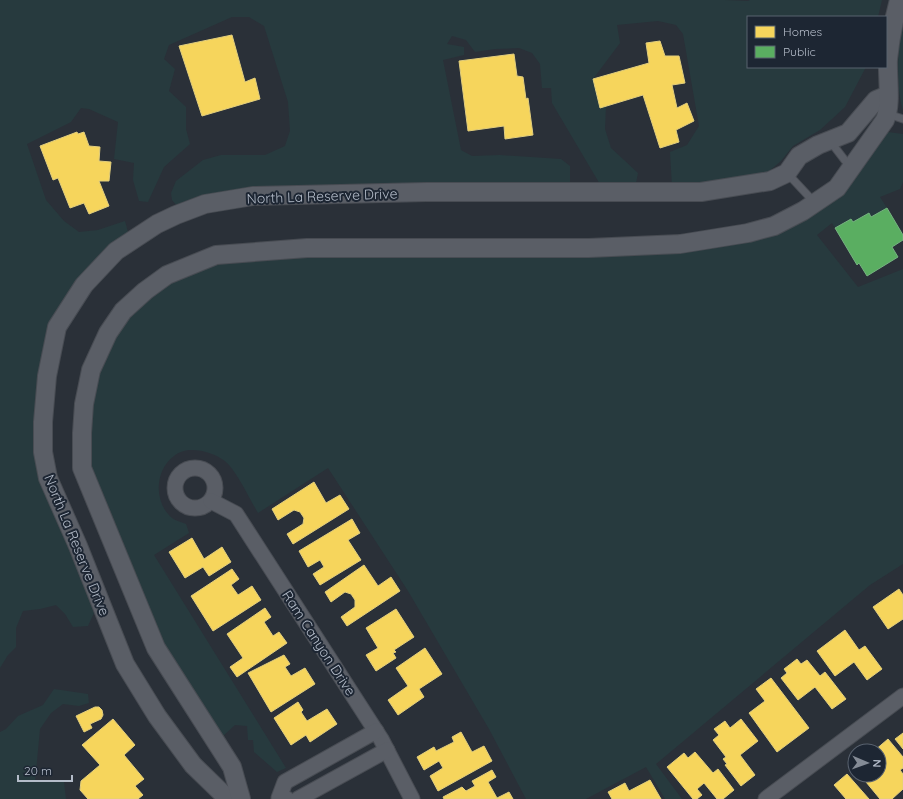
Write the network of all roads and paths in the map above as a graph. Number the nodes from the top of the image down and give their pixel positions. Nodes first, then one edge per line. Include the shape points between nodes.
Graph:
1 (899, 0) edge
2 (888, 95) junction
3 (895, 117) edge
4 (830, 140) junction
5 (851, 168) junction
6 (787, 173) junction
7 (815, 203) junction
8 (211, 501) dead end
9 (903, 696) edge
10 (376, 731) junction
11 (387, 750) junction
12 (228, 799) edge
13 (240, 799) edge
14 (281, 799) edge
15 (298, 799) edge
16 (412, 799) edge
17 (766, 799) edge

1 - 2 street via 892,25
2 - 3 street via 889,107
2 - 4 street via 876,100 848,133
3 - 5 street via 876,134
4 - 5 lane
4 - 6 street via 799,156
5 - 7 street via 837,188
6 - 7 lane
6 - 12 street, North La Reserve Drive via 770,181 701,192 426,192 253,196 205,204 157,224 116,251 84,285 57,327 47,376 43,452 48,478 125,664 157,716 193,765
7 - 13 street via 774,226 680,244 589,248 307,248 216,255 167,275 144,291 123,311 108,333 91,370 84,404 82,468 156,648 232,767
8 - 10 street, Ram Canyon Drive via 236,514
9 - 17 street
10 - 11 street, Ram Canyon Drive
10 - 14 street via 285,782
11 - 15 street
11 - 16 street, Ram Canyon Drive

